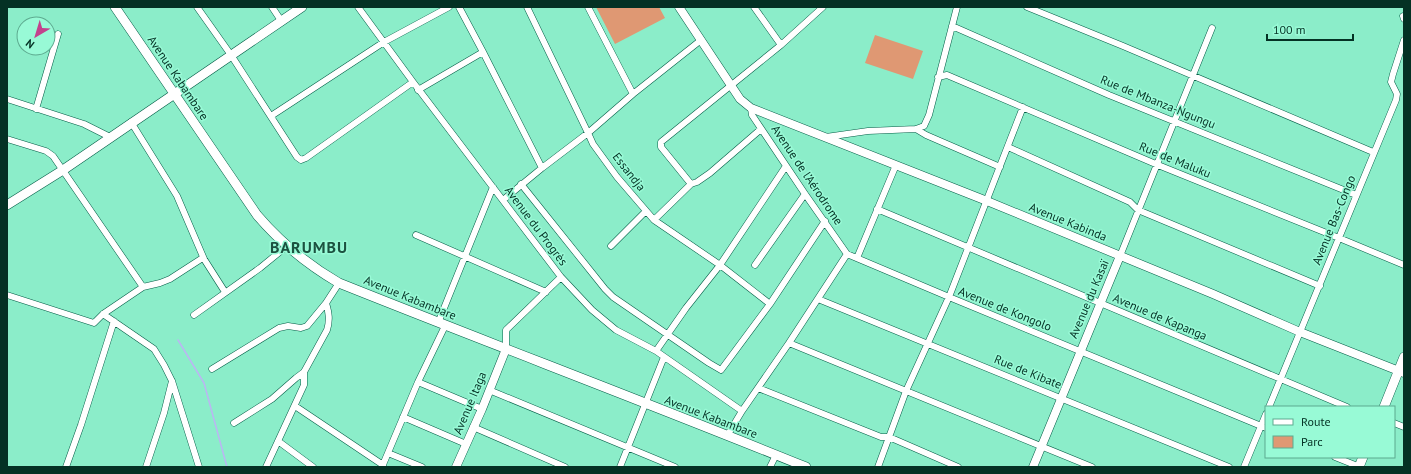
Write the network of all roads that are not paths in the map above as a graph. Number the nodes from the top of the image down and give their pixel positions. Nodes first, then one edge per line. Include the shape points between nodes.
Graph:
1 (115, 7) edge
2 (197, 7) edge
3 (272, 7) edge
4 (302, 7) edge
5 (358, 7) edge
6 (449, 7) edge
7 (459, 7) edge
8 (527, 7) edge
9 (588, 7) edge
10 (679, 7) edge
11 (754, 7) edge
12 (824, 7) edge
13 (957, 7) edge
14 (1027, 7) edge
15 (282, 22) junction
16 (952, 26) junction
17 (1212, 28) dead end
18 (58, 34) dead end
19 (701, 40) junction
20 (1404, 40) edge
21 (384, 42) junction
22 (781, 45) junction
23 (483, 52) junction
24 (230, 55) junction
25 (1194, 76) junction
26 (938, 77) junction
27 (413, 82) junction
28 (731, 85) junction
29 (418, 90) junction
30 (174, 93) junction
31 (633, 94) junction
32 (7, 99) edge
33 (1023, 107) junction
34 (751, 108) junction
35 (36, 109) junction
36 (271, 116) junction
37 (1175, 121) junction
38 (131, 122) junction
39 (761, 129) junction
40 (916, 129) junction
41 (588, 133) junction
42 (110, 137) junction
43 (826, 137) junction
44 (7, 139) edge
45 (1008, 147) junction
46 (1373, 152) junction
47 (896, 165) junction
48 (1158, 165) junction
49 (786, 166) junction
50 (1000, 167) junction
51 (542, 168) junction
52 (63, 170) junction
53 (521, 184) junction
54 (691, 184) junction
55 (493, 187) junction
56 (804, 194) junction
57 (1356, 195) junction
58 (503, 200) junction
59 (986, 201) junction
60 (7, 205) edge
61 (877, 210) junction
62 (1138, 210) junction
63 (646, 211) junction
64 (654, 220) junction
65 (824, 221) junction
66 (416, 235) dead end
67 (1339, 238) junction
68 (287, 246) junction
69 (611, 246) dead end
70 (967, 248) junction
71 (847, 254) junction
72 (466, 256) junction
73 (1120, 256) junction
74 (857, 258) junction
75 (204, 259) junction
76 (720, 265) junction
77 (755, 265) dead end
78 (1404, 265) edge
79 (561, 277) junction
80 (339, 283) junction
81 (1320, 286) junction
82 (143, 287) junction
83 (226, 292) junction
84 (546, 292) junction
85 (7, 295) edge
86 (949, 297) junction
87 (818, 298) junction
88 (326, 303) junction
89 (770, 304) junction
90 (1100, 304) junction
91 (103, 314) junction
92 (194, 315) dead end
93 (114, 321) junction
94 (442, 324) junction
95 (1300, 332) junction
96 (667, 335) junction
97 (789, 343) junction
98 (928, 343) junction
99 (506, 349) junction
100 (656, 351) junction
101 (1080, 351) junction
102 (664, 357) junction
103 (1404, 357) edge
104 (212, 369) dead end
105 (304, 372) junction
106 (1401, 372) edge
107 (1280, 379) junction
108 (172, 381) junction
109 (418, 382) junction
110 (758, 388) junction
111 (489, 390) junction
112 (906, 391) junction
113 (1062, 398) junction
114 (646, 404) junction
115 (295, 406) junction
116 (1269, 406) edge
117 (1345, 406) edge
118 (1384, 406) edge
119 (482, 409) junction
120 (742, 411) junction
121 (403, 417) junction
122 (234, 423) dead end
123 (473, 427) junction
124 (1263, 427) edge
125 (727, 436) junction
126 (889, 437) junction
127 (278, 441) junction
128 (466, 444) junction
129 (1042, 447) junction
130 (628, 448) junction
131 (388, 453) junction
132 (776, 455) junction
133 (1337, 458) edge
134 (196, 459) junction
135 (382, 466) edge
136 (66, 467) edge
137 (146, 467) edge
138 (194, 467) edge
139 (199, 467) edge
140 (266, 467) edge
141 (313, 467) edge
142 (422, 467) edge
143 (456, 467) edge
144 (565, 467) edge
145 (620, 467) edge
146 (675, 467) edge
147 (770, 467) edge
148 (806, 467) edge
149 (878, 467) edge
150 (958, 467) edge
151 (1033, 467) edge
152 (1092, 467) edge
153 (1229, 467) edge
154 (1244, 467) edge
155 (1359, 467) edge

1 - 30 main road, Avenue Kabambare
2 - 24 street
3 - 15 street
4 - 15 main road
5 - 21 street, Avenue du Progrès
6 - 21 street
7 - 23 street
8 - 41 street, Essandja
9 - 31 street
10 - 19 street
11 - 22 street
12 - 22 street
13 - 16 street
14 - 25 street
15 - 24 main road
16 - 26 street
16 - 37 street, Rue de Mbanza-Ngungu
17 - 25 street, Avenue du Kasaï
18 - 35 street
19 - 28 street
19 - 31 street
20 - 46 street, Avenue Bas-Congo via 1391,82 1397,94
21 - 27 street, Avenue du Progrès
21 - 36 street
22 - 28 street
23 - 29 street
23 - 51 street
24 - 30 main road
24 - 36 street
25 - 37 street, Avenue du Kasaï
25 - 46 street
26 - 33 street, Rue de Maluku via 948,75
26 - 40 street via 927,121 924,126
27 - 29 street, Avenue du Progrès
27 - 36 street via 303,160 297,157
28 - 34 street, Avenue Kabinda
28 - 54 street via 661,142 661,147
29 - 55 street, Avenue du Progrès
30 - 38 main road
30 - 68 main road, Avenue Kabambare via 257,214
31 - 41 street
32 - 35 street
33 - 45 street
33 - 48 street, Rue de Maluku
34 - 39 street, Avenue de l’Aérodrome via 752,116
34 - 43 street, Avenue Kabinda
35 - 42 street via 84,124
37 - 48 street, Avenue du Kasaï
37 - 57 street, Rue de Mbanza-Ngungu
38 - 42 main road
38 - 75 street via 177,196
39 - 49 street, Avenue de l’Aérodrome
39 - 54 street via 710,173
40 - 43 street via 868,131
40 - 50 street
41 - 51 street
41 - 63 street, Essandja via 617,177
42 - 52 main road
43 - 47 street, Avenue Kabinda
44 - 52 street via 46,151
45 - 50 street
45 - 62 street via 1130,202
46 - 57 street, Avenue Bas-Congo
47 - 59 street, Avenue Kabinda
47 - 61 street
48 - 62 street, Avenue du Kasaï
48 - 67 street, Rue de Maluku
49 - 56 street, Avenue de l’Aérodrome
49 - 76 street
50 - 59 street
51 - 53 street
52 - 60 main road
52 - 82 street
53 - 58 street
53 - 96 street via 605,290
54 - 64 street
55 - 58 street, Avenue du Progrès
55 - 72 street
56 - 65 street, Avenue de l’Aérodrome
56 - 77 street
57 - 67 street, Avenue Bas-Congo
58 - 79 street, Avenue du Progrès
59 - 70 street
59 - 73 street, Avenue Kabinda
61 - 70 street, Avenue de Kapanga
61 - 74 street
62 - 73 street, Avenue du Kasaï
62 - 81 street
63 - 64 street, Essandja
63 - 69 street
64 - 76 street, Essandja
65 - 71 street, Avenue de l’Aérodrome
65 - 89 street
66 - 72 street
67 - 78 street, Rue de Maluku
67 - 81 street, Avenue Bas-Congo
68 - 80 main road, Avenue Kabambare
68 - 83 street
70 - 86 street
70 - 90 street, Avenue de Kapanga
71 - 74 street, Avenue de Kongolo
71 - 87 street
72 - 84 street
72 - 94 street
73 - 90 street, Avenue du Kasaï
73 - 95 street, Avenue Kabinda
74 - 86 street, Avenue de Kongolo
75 - 82 street via 170,279
75 - 83 street
76 - 89 street, Essandja
76 - 96 street
79 - 84 street
79 - 100 street, Avenue du Progrès via 592,310 616,330
80 - 88 street
80 - 94 main road, Avenue Kabambare
81 - 95 street, Avenue Bas-Congo
82 - 91 street
83 - 92 street
84 - 99 street via 506,330
85 - 91 street via 94,323
86 - 98 street
86 - 101 street, Avenue de Kongolo
87 - 97 street
87 - 98 street, Rue de Kibate
88 - 104 street via 307,326 278,328
88 - 105 street via 329,316 327,330
89 - 96 street via 723,369 719,370
90 - 101 street, Avenue du Kasaï
90 - 107 street, Avenue de Kapanga
91 - 93 street
93 - 108 street via 154,349
93 - 136 street
94 - 99 main road, Avenue Kabambare
94 - 109 street
95 - 106 street, Avenue Kabinda
95 - 107 street, Avenue Bas-Congo
96 - 100 street
97 - 110 street
97 - 112 street
98 - 112 street
98 - 113 street, Rue de Kibate
99 - 111 street, Avenue Itaga
99 - 114 main road, Avenue Kabambare
100 - 102 street, Avenue du Progrès
101 - 113 street, Avenue du Kasaï
101 - 124 street, Avenue de Kongolo
102 - 114 street
102 - 120 street, Avenue du Progrès
103 - 106 main road
105 - 115 street via 304,385
105 - 122 street via 272,399
106 - 118 main road
107 - 116 street, Avenue Bas-Congo
107 - 117 street, Avenue de Kapanga
108 - 134 street
108 - 137 street
109 - 119 street
109 - 121 street
110 - 120 street
110 - 126 street via 881,437
111 - 119 street, Avenue Itaga
111 - 130 street
112 - 126 street
112 - 129 street
113 - 129 street, Avenue du Kasaï
113 - 153 street, Rue de Kibate
114 - 125 main road, Avenue Kabambare
114 - 130 street
115 - 127 street
115 - 135 street
119 - 123 street, Avenue Itaga
120 - 125 street
121 - 128 street
121 - 131 street
123 - 128 street, Avenue Itaga
123 - 144 street
124 - 154 street
125 - 132 main road, Avenue Kabambare
126 - 149 street
126 - 150 street
127 - 140 street
127 - 141 street
128 - 143 street, Avenue Itaga
129 - 151 street, Avenue du Kasaï
129 - 152 street
130 - 145 street
130 - 146 street
131 - 135 street
131 - 142 street
132 - 147 street
132 - 148 main road, Avenue Kabambare
133 - 155 street
134 - 138 street
134 - 139 street

